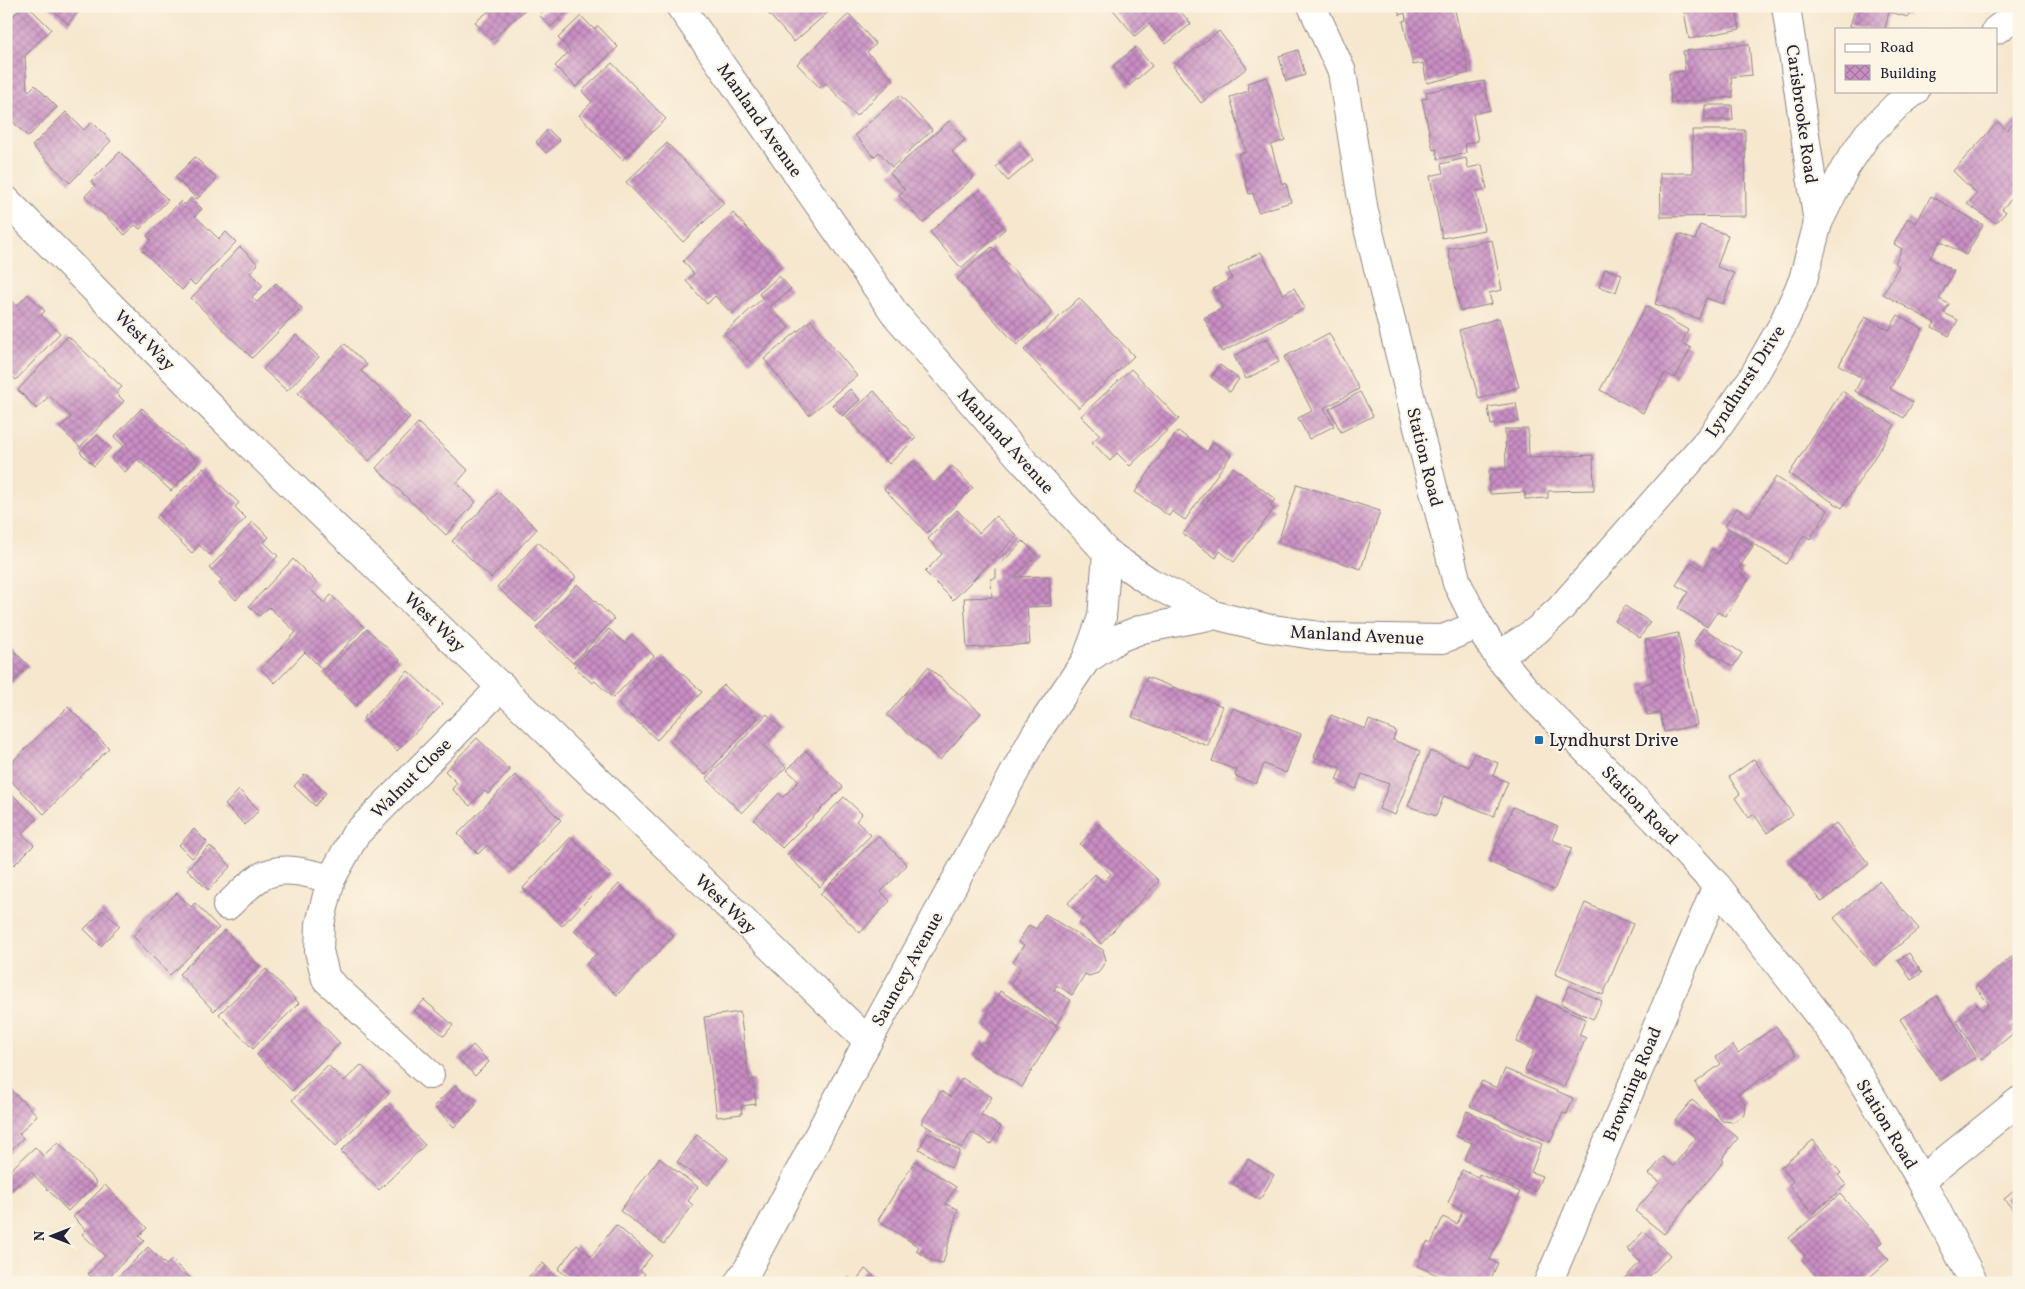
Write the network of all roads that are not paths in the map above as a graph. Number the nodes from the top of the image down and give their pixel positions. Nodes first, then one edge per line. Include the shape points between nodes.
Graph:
1 (680, 6) edge
2 (1312, 6) edge
3 (1786, 6) edge
4 (2019, 13) edge
5 (1998, 29) edge
6 (1915, 92) edge
7 (6, 200) edge
8 (1818, 222) junction
9 (1107, 553) junction
10 (1214, 615) junction
11 (1478, 625) junction
12 (1498, 656) junction
13 (1086, 660) junction
14 (502, 686) junction
15 (331, 879) junction
16 (1717, 886) junction
17 (227, 906) dead end
18 (868, 1041) junction
19 (430, 1074) dead end
20 (2019, 1101) edge
21 (1921, 1180) junction
22 (738, 1283) edge
23 (1548, 1283) edge
24 (1974, 1283) edge

1 - 9 street, Manland Avenue via 896,315
2 - 11 street, Station Road via 1342,72 1364,212 1387,306 1457,583
3 - 8 street, Carisbrooke Road
4 - 5 street
6 - 8 street, Lyndhurst Drive via 1868,135 1845,168
7 - 14 street, West Way via 226,422
8 - 12 street, Lyndhurst Drive via 1803,280 1782,326 1711,437 1560,610 1536,631
9 - 10 street, Manland Avenue via 1150,582
9 - 13 street, Sauncey Avenue via 1102,617
10 - 11 street, Manland Avenue via 1267,628 1327,637 1443,639
10 - 13 street, Sauncey Avenue via 1142,629 1119,638
11 - 12 street, Station Road
12 - 16 street, Station Road
13 - 18 street, Sauncey Avenue via 1035,735
14 - 15 street, Walnut Close via 355,835
14 - 18 street, West Way
15 - 17 street via 296,870 278,871 260,878
15 - 19 street, Walnut Close via 320,924 319,951 326,979
16 - 21 street, Station Road via 1838,1040
16 - 23 street, Browning Road
18 - 22 street, Sauncey Avenue
20 - 21 street
21 - 24 street, Station Road

